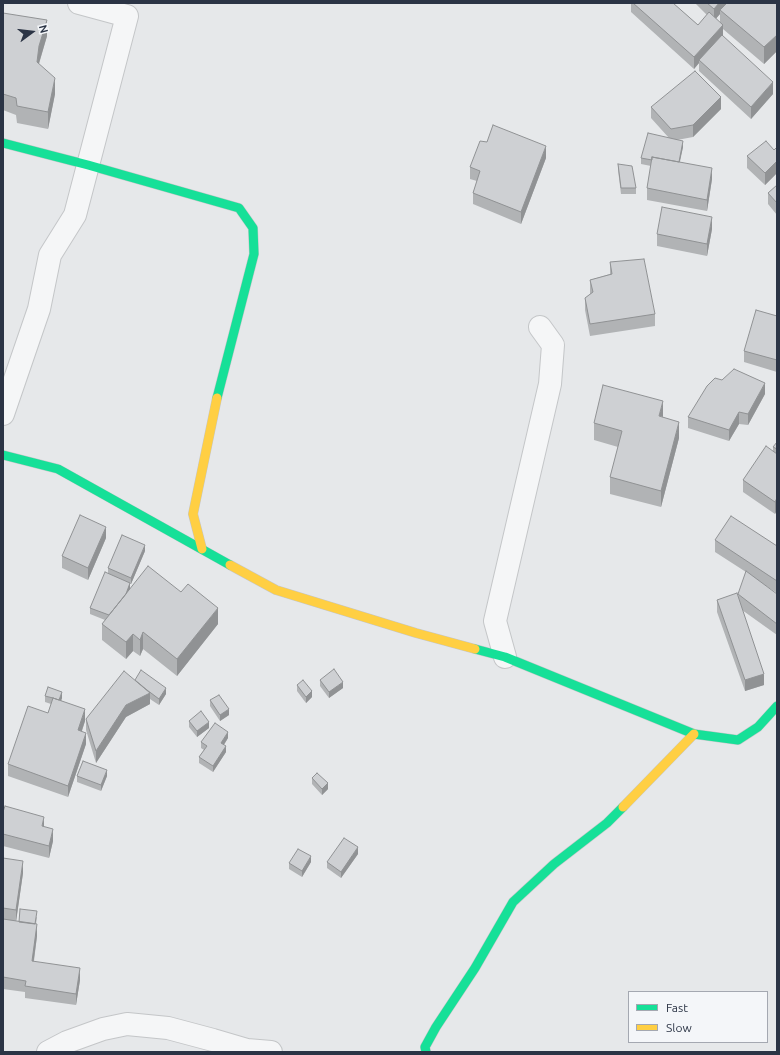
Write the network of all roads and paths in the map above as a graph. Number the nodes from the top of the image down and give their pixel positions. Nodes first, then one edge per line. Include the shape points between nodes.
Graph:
1 (79, 3) edge
2 (3, 143) edge
3 (88, 165) junction
4 (540, 327) dead end
5 (3, 414) edge
6 (3, 455) edge
7 (202, 549) junction
8 (505, 657) junction
9 (777, 706) edge
10 (694, 734) junction
11 (48, 1052) edge
12 (271, 1052) edge
13 (426, 1052) edge

1 - 3 street via 127,16
2 - 3 street
3 - 5 street via 75,215 50,255 39,309
3 - 7 street via 239,208 253,228 254,254 218,392 193,514
4 - 8 street via 553,345 550,384 495,621
6 - 7 street via 58,469
7 - 8 street via 276,590
8 - 10 street
9 - 10 street via 758,727 738,740
10 - 13 street via 607,823 554,864 512,902 493,938 425,1047
11 - 12 street via 103,1029 127,1024 168,1028 246,1050

